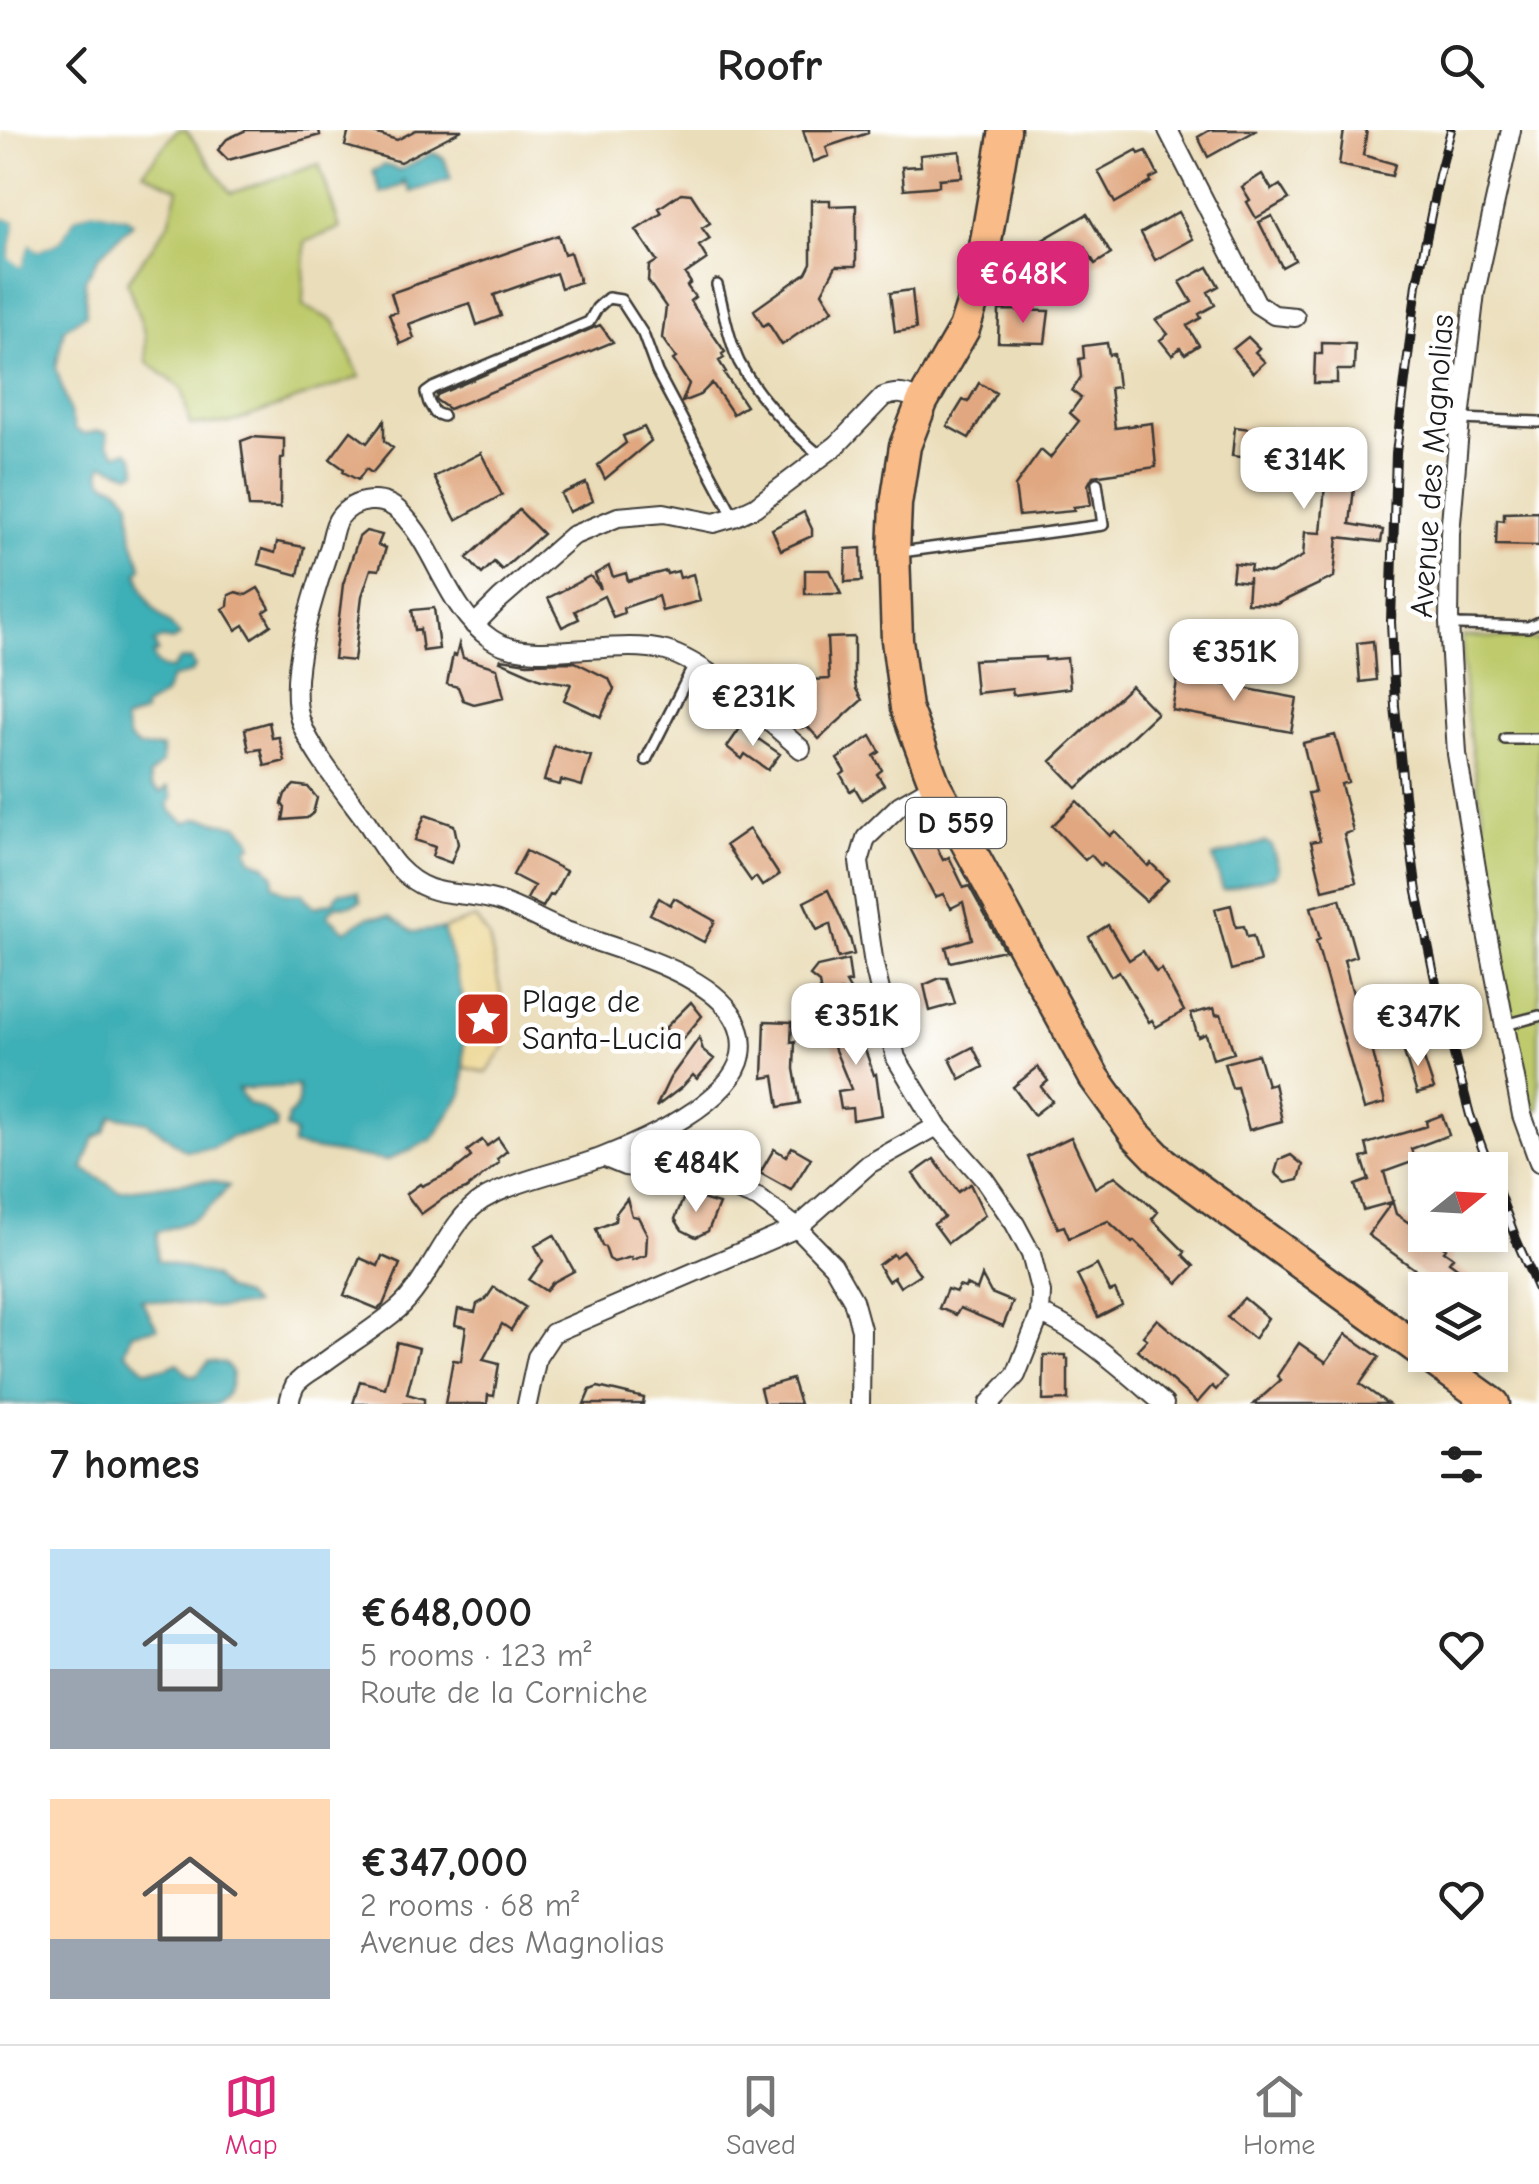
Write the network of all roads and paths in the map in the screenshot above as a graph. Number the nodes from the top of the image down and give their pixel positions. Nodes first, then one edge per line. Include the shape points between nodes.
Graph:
1 (1005, 130) edge
2 (1168, 130) edge
3 (1510, 130) edge
4 (716, 285) dead end
5 (1295, 317) dead end
6 (922, 402) junction
7 (443, 416) dead end
8 (1460, 419) junction
9 (1539, 422) edge
10 (822, 457) junction
11 (1097, 483) dead end
12 (734, 517) junction
13 (894, 552) junction
14 (1539, 622) edge
15 (1449, 623) junction
16 (474, 625) junction
17 (694, 665) junction
18 (1505, 739) dead end
19 (1539, 739) edge
20 (801, 749) dead end
21 (646, 760) dead end
22 (935, 785) junction
23 (1539, 1016) edge
24 (1504, 1025) junction
25 (937, 1126) junction
26 (603, 1157) junction
27 (1539, 1162) edge
28 (796, 1228) junction
29 (1040, 1314) junction
30 (1408, 1341) edge
31 (1450, 1372) edge
32 (289, 1404) edge
33 (527, 1404) edge
34 (860, 1404) edge
35 (989, 1404) edge
36 (1164, 1404) edge
37 (1494, 1404) edge

1 - 6 main road, D 559 via 979,282 964,329
2 - 5 street via 1257,304
3 - 8 street, Avenue des Magnolias via 1475,292
4 - 10 lane via 738,360 760,394
6 - 10 street via 896,392 883,397
6 - 13 main road, D 559 via 905,446
7 - 12 lane via 428,403 433,388 589,322 608,298 622,300
8 - 9 lane
8 - 15 street, Avenue des Magnolias
10 - 12 street
11 - 13 lane via 1104,526
12 - 16 street via 714,523 664,512 618,517 572,536
13 - 22 main road, D 559 via 906,708
14 - 15 lane
15 - 24 street, Avenue des Magnolias via 1457,754
16 - 17 street via 514,650 633,647 665,651
16 - 26 street via 405,516 390,503 354,506 338,518 314,594 297,674 300,718 397,866 422,887 493,899 664,966 730,1009 742,1048 737,1070 720,1090 689,1115
17 - 20 street
17 - 21 lane
18 - 19 lane
22 - 25 street via 900,805 866,838 859,862 896,1058
22 - 30 main road, D 559 via 1094,1077 1136,1135 1163,1163
23 - 24 lane
24 - 27 street, Avenue des Magnolias
25 - 28 street via 869,1164
25 - 29 street via 1015,1224 1031,1254
26 - 28 street via 698,1175 758,1198
26 - 32 street via 479,1202 400,1308 296,1382
28 - 33 street via 552,1333 536,1357
28 - 34 street via 833,1264 853,1300 861,1330
29 - 35 street via 1016,1374
29 - 36 street via 1057,1320
31 - 37 main road, D 559

